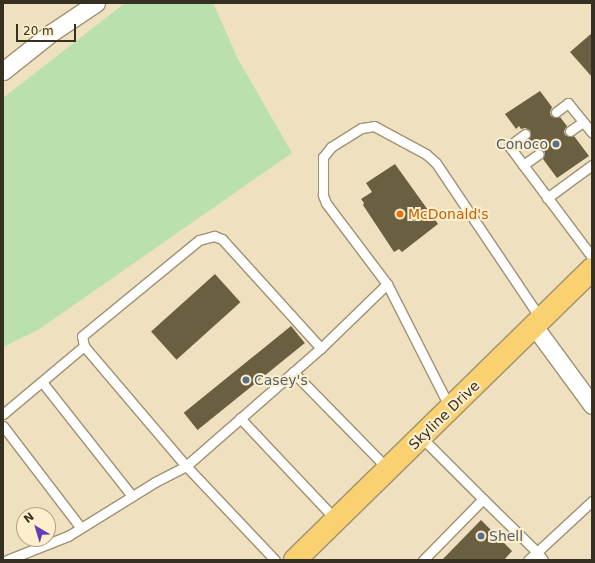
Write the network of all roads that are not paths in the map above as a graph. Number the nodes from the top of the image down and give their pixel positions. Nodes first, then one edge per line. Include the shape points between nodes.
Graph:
1 (96, 3) edge
2 (3, 71) edge
3 (556, 112) dead end
4 (582, 122) junction
5 (570, 131) dead end
6 (592, 133) edge
7 (525, 134) dead end
8 (539, 154) dead end
9 (592, 165) edge
10 (523, 166) junction
11 (547, 198) junction
12 (592, 257) edge
13 (592, 270) edge
14 (387, 284) junction
15 (538, 323) junction
16 (84, 346) junction
17 (320, 348) junction
18 (293, 372) junction
19 (42, 382) junction
20 (592, 405) edge
21 (450, 408) junction
22 (3, 414) edge
23 (240, 418) junction
24 (3, 426) edge
25 (420, 437) junction
26 (186, 466) junction
27 (388, 470) junction
28 (132, 496) junction
29 (483, 499) junction
30 (592, 501) edge
31 (336, 520) junction
32 (81, 528) junction
33 (537, 552) junction
34 (302, 558) edge
35 (7, 560) edge
36 (275, 560) edge
37 (423, 560) edge
38 (528, 560) edge
39 (543, 560) edge

1 - 2 street via 51,33
3 - 4 lane via 568,103
4 - 5 lane
4 - 6 lane
7 - 10 lane via 509,146
8 - 10 lane
9 - 11 lane
10 - 11 lane
11 - 12 lane
13 - 15 highway, Skyline Drive
14 - 15 lane via 326,203 323,194 323,158 327,152 362,128 374,126 426,154 436,163
14 - 17 lane
14 - 21 lane
15 - 20 street
15 - 21 highway, Skyline Drive
16 - 17 lane via 82,336 199,240 214,236 222,240
16 - 19 lane
16 - 26 lane
17 - 18 lane
18 - 23 lane
18 - 27 lane
19 - 22 lane
19 - 28 lane
21 - 25 highway, Skyline Drive
23 - 26 lane
23 - 31 lane
24 - 32 lane
25 - 27 highway, Skyline Drive
25 - 29 lane
26 - 28 lane
26 - 36 lane
27 - 31 highway, Skyline Drive
28 - 32 lane
29 - 33 lane
29 - 37 lane
30 - 33 lane
31 - 34 highway, Skyline Drive
32 - 35 lane via 68,536
33 - 38 lane
33 - 39 lane

